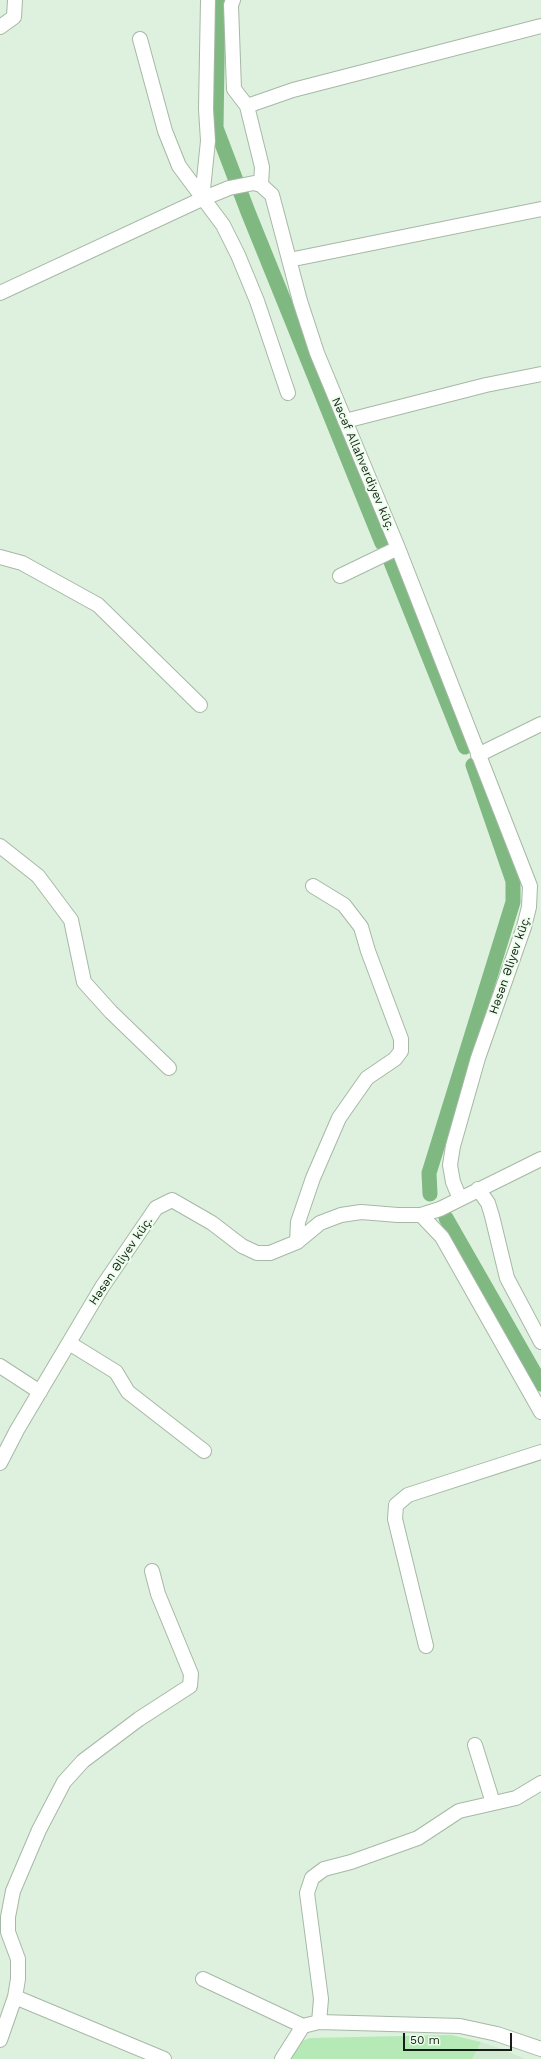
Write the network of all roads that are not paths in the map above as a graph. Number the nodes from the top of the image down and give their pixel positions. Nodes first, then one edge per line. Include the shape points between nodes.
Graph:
1 (15, 0) edge
2 (208, 0) edge
3 (233, 0) edge
4 (0, 26) edge
5 (541, 26) edge
6 (140, 39) dead end
7 (247, 106) junction
8 (255, 184) junction
9 (202, 199) junction
10 (541, 209) edge
11 (289, 260) junction
12 (0, 293) edge
13 (541, 374) edge
14 (288, 393) dead end
15 (345, 421) junction
16 (398, 548) junction
17 (0, 557) edge
18 (340, 576) dead end
19 (200, 705) dead end
20 (541, 724) edge
21 (478, 755) junction
22 (0, 846) edge
23 (313, 886) dead end
24 (169, 1068) dead end
25 (541, 1159) edge
26 (478, 1189) junction
27 (460, 1198) junction
28 (421, 1215) junction
29 (297, 1242) junction
30 (69, 1342) junction
31 (541, 1342) edge
32 (0, 1366) edge
33 (40, 1392) junction
34 (541, 1412) edge
35 (204, 1451) dead end
36 (541, 1452) edge
37 (0, 1463) edge
38 (152, 1571) dead end
39 (426, 1646) dead end
40 (475, 1745) dead end
41 (541, 1783) edge
42 (493, 1803) junction
43 (4, 1928) edge
44 (203, 1979) dead end
45 (15, 1997) junction
46 (319, 2022) junction
47 (303, 2026) junction
48 (0, 2040) edge
49 (541, 2049) edge
50 (164, 2059) edge
51 (282, 2059) edge

1 - 4 street via 14,17
2 - 9 street via 208,141
3 - 7 street via 231,5 234,89
5 - 7 street via 293,90
6 - 9 street via 176,159
7 - 8 street via 262,167
8 - 9 street via 229,188
8 - 11 street, Nəcəf Allahverdiyev küç. via 272,195
9 - 12 street
9 - 14 street via 223,225 238,255 257,301
10 - 11 street
11 - 15 street, Nəcəf Allahverdiyev küç. via 317,353
13 - 15 street via 486,385
15 - 16 street, Nəcəf Allahverdiyev küç.
16 - 18 street
16 - 21 street, Nəcəf Allahverdiyev küç.
17 - 19 street via 22,563 98,605
20 - 21 street
21 - 27 street, Həsən Əliyev küç. via 530,886 529,907 478,1058 453,1146 450,1166
22 - 24 street via 38,876 71,920 84,982
23 - 29 street via 344,905 361,927 401,1039 401,1051 395,1059 367,1078 339,1118 320,1160 298,1222
25 - 26 street, Həsən Əliyev küç.
26 - 27 street, Həsən Əliyev küç.
26 - 31 street via 490,1209 507,1278
27 - 28 street, Həsən Əliyev küç. via 440,1209
28 - 29 street, Həsən Əliyev küç. via 361,1212 341,1215 320,1223
28 - 34 street via 442,1237
29 - 30 street, Həsən Əliyev küç. via 270,1253 257,1253 172,1200 156,1208
30 - 33 street, Həsən Əliyev küç.
30 - 35 street via 116,1372 128,1392
32 - 33 street
33 - 37 street, Həsən Əliyev küç.
36 - 39 street via 408,1495 396,1505 395,1519
38 - 43 street via 158,1594 191,1674 190,1686 139,1719 83,1761 64,1782 13,1891
40 - 42 street
41 - 42 street via 516,1798
42 - 46 street via 459,1811 418,1838 351,1862 324,1868 312,1878 307,1893 321,1999
43 - 45 street via 18,1959
44 - 47 street
45 - 48 street
45 - 50 street
46 - 47 street
46 - 49 street via 460,2026 497,2034
47 - 51 street

